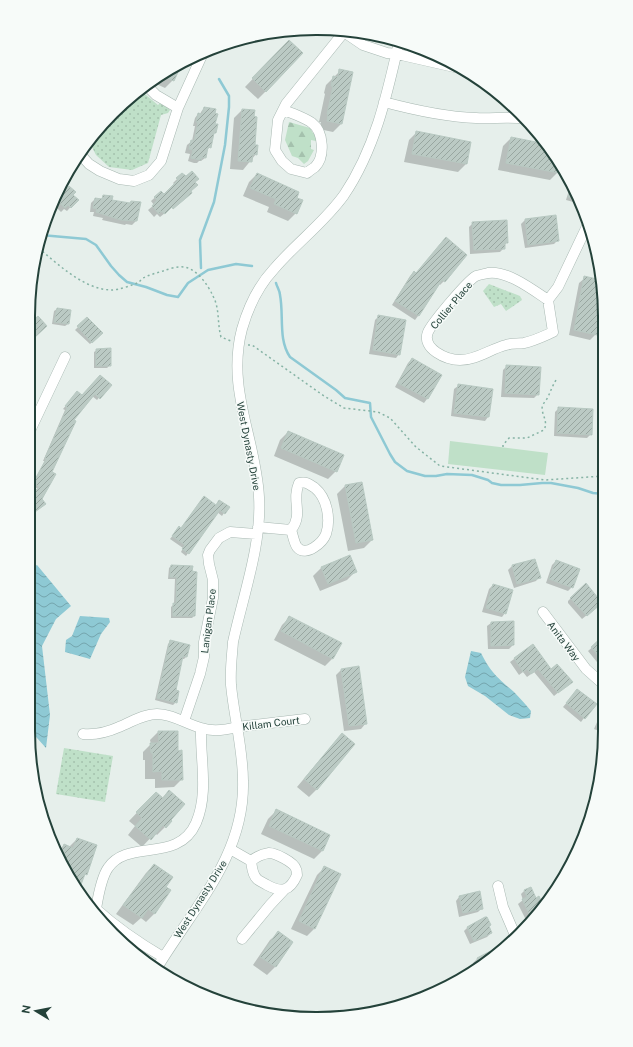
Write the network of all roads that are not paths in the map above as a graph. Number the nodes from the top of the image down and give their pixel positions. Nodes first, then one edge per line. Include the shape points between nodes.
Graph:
1 (339, 36) edge
2 (351, 37) edge
3 (398, 47) edge
4 (396, 54) junction
5 (200, 60) edge
6 (441, 64) edge
7 (150, 89) edge
8 (384, 102) junction
9 (178, 108) junction
10 (283, 110) junction
11 (517, 118) edge
12 (84, 158) edge
13 (584, 231) edge
14 (548, 300) junction
15 (65, 357) dead end
16 (35, 420) edge
17 (291, 530) junction
18 (258, 531) junction
19 (542, 612) dead end
20 (598, 680) edge
21 (305, 719) dead end
22 (184, 721) junction
23 (237, 727) junction
24 (201, 728) junction
25 (83, 734) dead end
26 (230, 850) junction
27 (251, 861) junction
28 (498, 886) dead end
29 (284, 890) junction
30 (97, 906) edge
31 (108, 919) edge
32 (515, 931) edge
33 (242, 939) dead end
34 (163, 957) junction
35 (159, 964) edge

1 - 10 street
2 - 4 street via 363,45
3 - 4 street, West Dynasty Drive
4 - 6 street
4 - 8 street, West Dynasty Drive
5 - 9 street
7 - 9 street
8 - 11 street via 446,116
8 - 18 street, West Dynasty Drive via 361,166 343,196 322,222 273,269 249,308 242,328 237,359 237,382 258,484
9 - 12 street via 161,161 149,175 134,181 119,179 100,172
10 - 10 street via 278,120 276,150 282,161 291,169 307,172 316,166 320,157 319,130 312,123
13 - 14 street via 558,287
14 - 14 street, Collier Place via 506,276 488,273 476,276 428,332 429,345 448,358 460,360 485,354 507,344 525,343 553,332
15 - 16 street
17 - 17 street via 297,547 307,551 317,546 326,534 326,506 318,490 308,483 299,483 296,489 296,523
17 - 18 street, Lanigan Place
18 - 22 street, Lanigan Place via 230,532 214,543 208,555 213,580 213,598 200,674
18 - 23 street, West Dynasty Drive via 231,658 231,685
19 - 20 street, Anita Way via 586,669
21 - 23 street, Killam Court
22 - 24 street, Killam Court
22 - 25 street, Killam Court via 149,714 110,731
23 - 24 street, Killam Court via 227,730
23 - 26 street, West Dynasty Drive via 243,795
24 - 30 street via 203,778 197,821 187,836 175,844 124,855 114,860 107,869
26 - 27 street
26 - 34 street, West Dynasty Drive via 207,891
27 - 29 street via 252,872 257,879
27 - 29 street via 260,855 273,853 293,864 297,875
28 - 32 street via 503,907
29 - 33 street
31 - 34 street via 140,944
34 - 35 street, West Dynasty Drive

